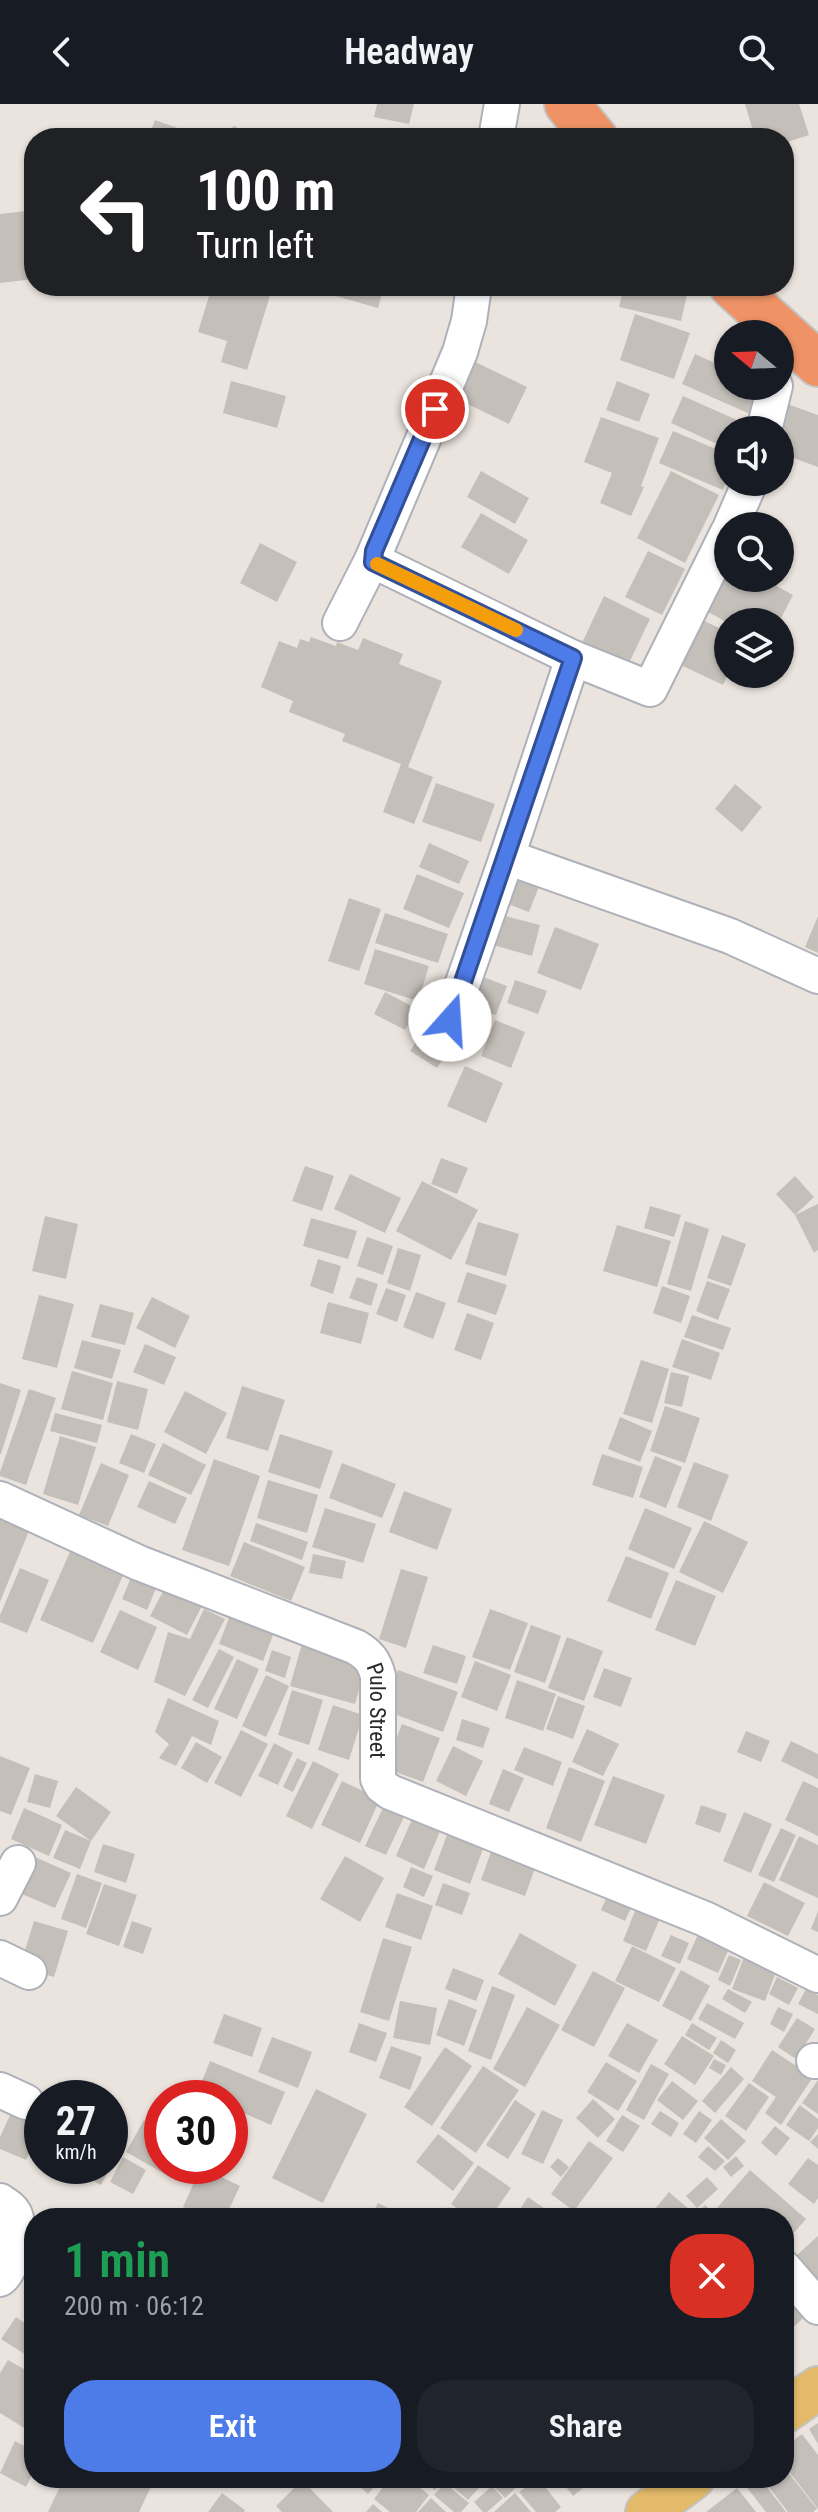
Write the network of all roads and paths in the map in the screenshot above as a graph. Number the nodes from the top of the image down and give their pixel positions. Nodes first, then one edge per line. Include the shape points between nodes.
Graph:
1 (502, 104) edge
2 (567, 104) edge
3 (498, 128) edge
4 (587, 128) edge
5 (473, 296) edge
6 (741, 296) edge
7 (795, 355) edge
8 (372, 560) junction
9 (714, 560) edge
10 (340, 623) dead end
11 (573, 658) junction
12 (507, 857) junction
13 (818, 976) edge
14 (450, 1020) dead end
15 (0, 1499) edge
16 (18, 1863) dead end
17 (0, 1898) edge
18 (818, 1975) edge
19 (0, 2201) edge
20 (0, 2279) edge
21 (794, 2279) edge
22 (818, 2307) edge
23 (818, 2388) edge
24 (794, 2405) edge
25 (679, 2488) edge
26 (647, 2512) edge

1 - 3 street
2 - 4 highway
5 - 8 street via 460,352
6 - 7 highway
8 - 10 street
8 - 11 street
9 - 11 street via 650,689
11 - 12 street
12 - 13 street via 730,936
12 - 14 street
15 - 18 street, Pulo Street via 139,1563 366,1654 378,1676 378,1779 390,1792 705,1919
16 - 17 street
19 - 20 street via 11,2208 17,2228 12,2258
21 - 22 street
23 - 24 main road
25 - 26 main road

